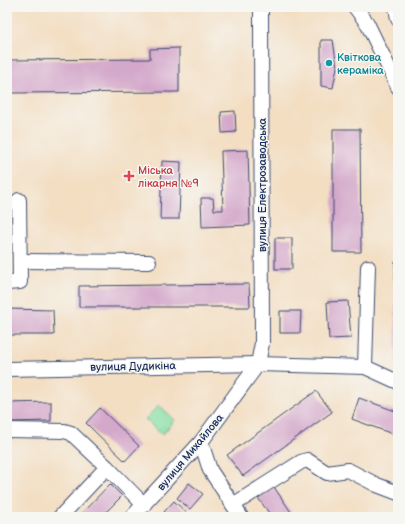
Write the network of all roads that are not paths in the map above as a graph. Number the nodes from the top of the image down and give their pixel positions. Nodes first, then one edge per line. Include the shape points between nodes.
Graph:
1 (261, 7) edge
2 (355, 7) edge
3 (396, 7) edge
4 (398, 19) edge
5 (398, 87) edge
6 (19, 200) dead end
7 (20, 261) junction
8 (149, 262) dead end
9 (368, 267) dead end
10 (7, 282) edge
11 (258, 364) junction
12 (365, 367) junction
13 (7, 369) edge
14 (398, 382) edge
15 (7, 430) edge
16 (201, 442) junction
17 (107, 467) junction
18 (398, 493) edge
19 (144, 505) junction
20 (233, 505) junction
21 (60, 517) edge
22 (132, 517) edge
23 (242, 517) edge

1 - 11 street, вулиця Електрозаводська via 262,343
2 - 5 street via 367,23
3 - 4 street
6 - 7 street
7 - 8 street
7 - 10 street via 20,282
9 - 12 street
11 - 12 street, вулиця Дудикіна
11 - 13 street, вулиця Дудикіна
11 - 16 street, вулиця Михайлова
12 - 14 street
15 - 17 street via 71,433
16 - 19 street, вулиця Михайлова
16 - 20 street via 210,470
17 - 19 street
17 - 21 street
18 - 20 street via 348,470 327,473 307,460
19 - 22 street, вулиця Михайлова
20 - 23 street

